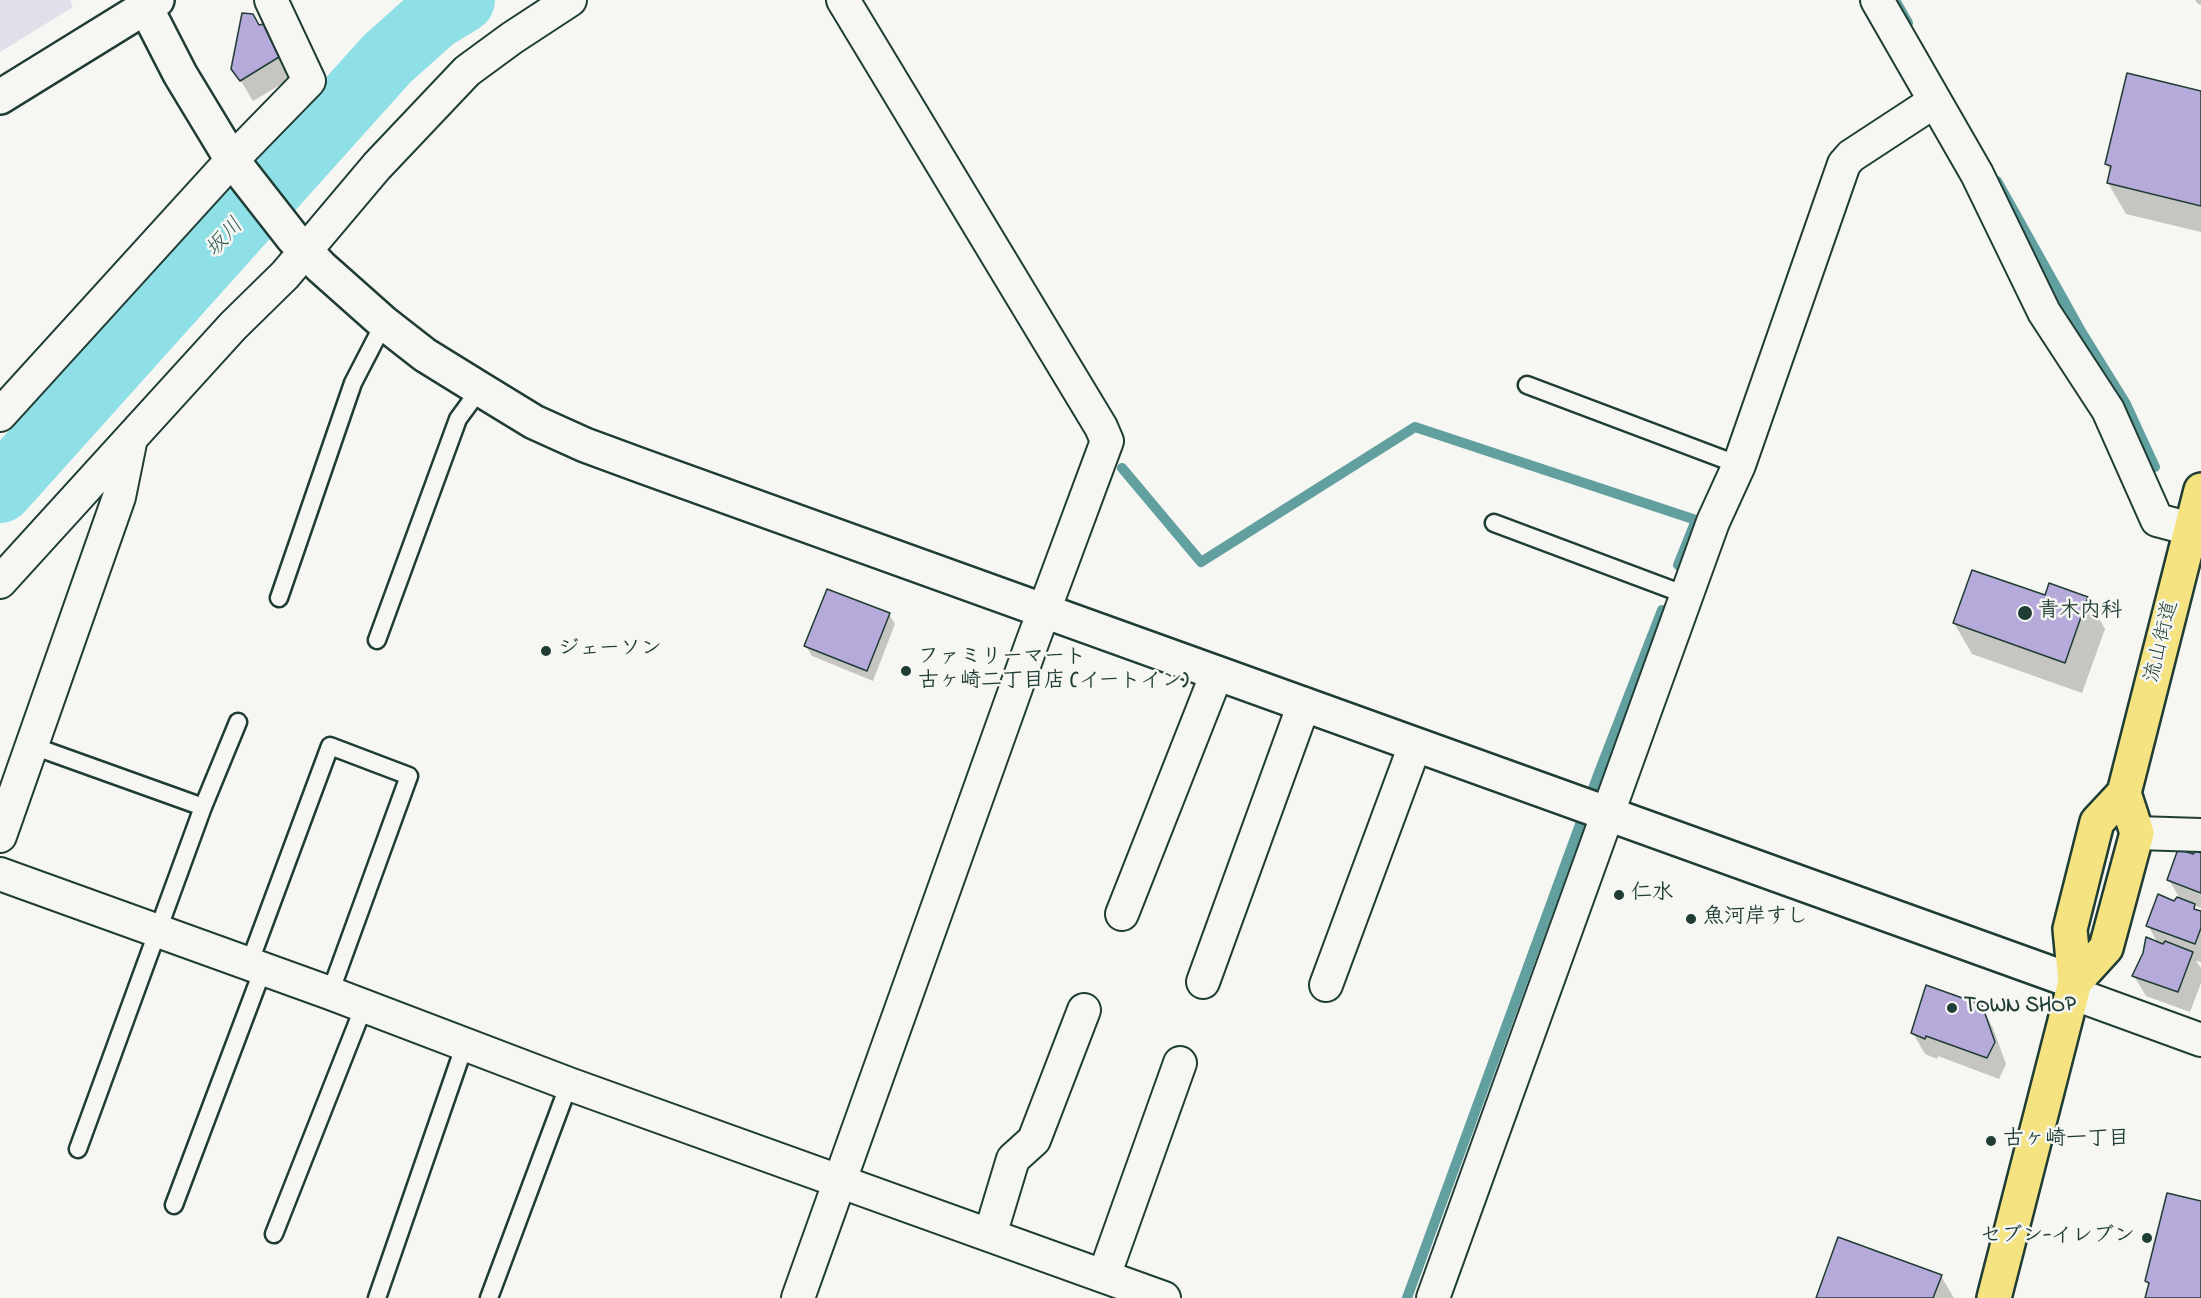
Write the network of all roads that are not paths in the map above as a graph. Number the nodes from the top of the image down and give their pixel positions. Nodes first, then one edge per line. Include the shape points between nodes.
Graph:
1 (271, 0) edge
2 (570, 0) edge
3 (843, 0) edge
4 (1877, 0) edge
5 (148, 3) edge
6 (0, 97) edge
7 (1935, 101) junction
8 (236, 165) junction
9 (300, 244) junction
10 (384, 323) junction
11 (1527, 385) dead end
12 (480, 389) junction
13 (0, 415) edge
14 (131, 438) junction
15 (1739, 465) junction
16 (2201, 490) edge
17 (1494, 523) dead end
18 (2191, 529) junction
19 (0, 582) edge
20 (1686, 595) junction
21 (279, 598) dead end
22 (1045, 610) junction
23 (377, 640) dead end
24 (1217, 673) junction
25 (1304, 704) junction
26 (238, 722) dead end
27 (1414, 745) junction
28 (33, 746) junction
29 (2124, 794) junction
30 (203, 807) junction
31 (1607, 816) junction
32 (2137, 833) junction
33 (2201, 835) edge
34 (0, 836) edge
35 (0, 874) edge
36 (1122, 914) dead end
37 (158, 931) junction
38 (256, 967) junction
39 (1203, 982) dead end
40 (1326, 985) dead end
41 (2074, 988) junction
42 (330, 993) junction
43 (364, 1006) junction
44 (1084, 1010) dead end
45 (2201, 1040) edge
46 (465, 1044) junction
47 (1180, 1063) dead end
48 (569, 1084) junction
49 (78, 1149) dead end
50 (841, 1181) junction
51 (174, 1205) dead end
52 (274, 1234) dead end
53 (990, 1235) junction
54 (1104, 1276) junction
55 (376, 1298) edge
56 (489, 1298) edge
57 (798, 1298) edge
58 (1164, 1298) edge
59 (1433, 1298) edge
60 (1994, 1298) edge

1 - 8 street via 309,81
2 - 9 street via 466,71
3 - 22 street via 1107,441
4 - 7 street
5 - 6 street
5 - 8 street via 180,74
7 - 15 street via 1844,164
7 - 18 street via 1977,174 2044,312 2108,410 2157,520
8 - 9 street
8 - 13 street
9 - 10 street
9 - 14 street
10 - 12 street via 425,355
10 - 21 lane via 352,383
11 - 15 lane
12 - 22 street via 534,422 585,445
12 - 23 lane via 458,419
14 - 19 street
14 - 28 street via 119,497
15 - 20 street
16 - 18 main road, 流山街道
17 - 20 lane
18 - 29 main road, 流山街道
20 - 31 street
22 - 24 street
22 - 50 street
24 - 25 street
24 - 36 street
25 - 27 street
25 - 39 street
26 - 30 lane
27 - 31 street
27 - 40 street
28 - 30 lane
28 - 34 street
29 - 32 main road
29 - 41 main road, 流山街道 via 2097,822 2070,929
30 - 37 lane
31 - 41 street
31 - 59 street
32 - 33 street
32 - 41 main road, 流山街道 via 2106,948
35 - 37 street
37 - 38 street
37 - 49 lane
38 - 42 street
38 - 42 lane via 330,746 409,776
38 - 51 lane
41 - 45 street
41 - 60 main road, 流山街道
42 - 43 street
43 - 46 street
43 - 52 lane
44 - 53 street via 1034,1140 1013,1159
46 - 48 street
46 - 55 lane
47 - 54 street
48 - 50 street
48 - 56 lane
50 - 53 street
50 - 57 street
53 - 54 street
54 - 58 street

